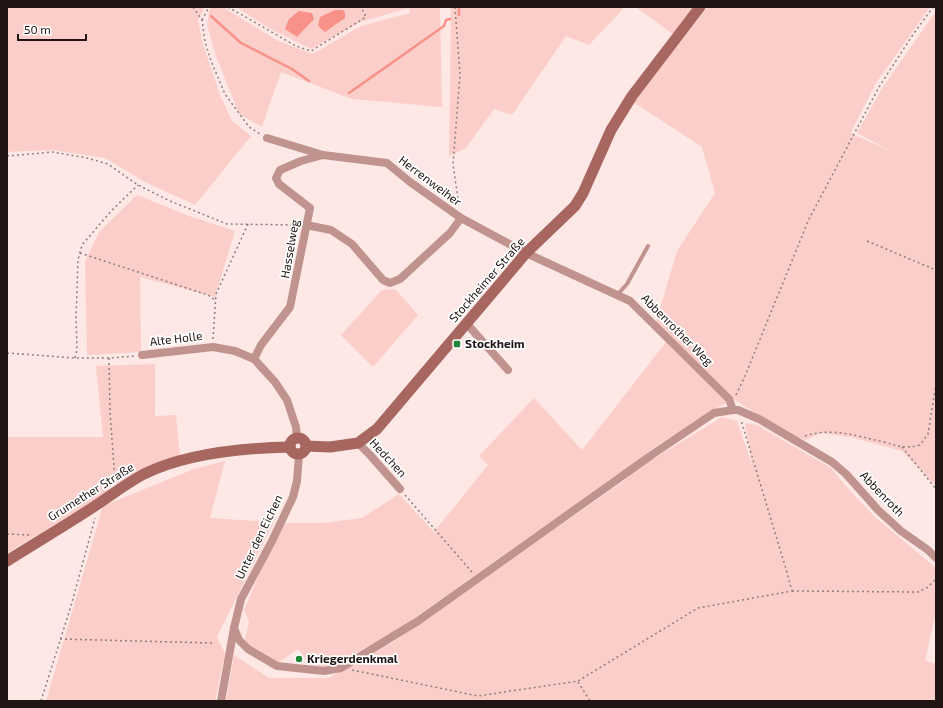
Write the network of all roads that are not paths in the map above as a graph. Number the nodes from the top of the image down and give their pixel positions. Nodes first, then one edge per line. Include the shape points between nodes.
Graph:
1 (700, 7) edge
2 (267, 138) road end
3 (323, 155) junction
4 (461, 218) junction
5 (306, 225) junction
6 (648, 246) dead end
7 (526, 253) junction
8 (618, 294) junction
9 (467, 324) junction
10 (142, 355) road end
11 (254, 359) junction
12 (508, 370) dead end
13 (735, 410) junction
14 (294, 443) junction
15 (358, 443) junction
16 (303, 450) junction
17 (400, 489) road end
18 (936, 558) edge
19 (7, 560) edge
20 (234, 628) junction
21 (221, 701) edge

1 - 7 street, Stockheimer Straße via 632,96 611,130 575,206
2 - 3 street, Herrenweiher
3 - 4 street, Herrenweiher via 387,163
3 - 5 street, Hasselweg via 280,170 276,178 279,184 310,208
4 - 5 street via 450,232 400,279 390,283 383,280 352,244 331,230
4 - 7 street, Herrenweiher
5 - 11 street, Hasselweg via 290,307 261,345
6 - 8 lane via 627,284
7 - 8 street, Abbenrother Weg
7 - 9 street, Stockheimer Straße
8 - 13 street, Abbenrother Weg via 630,301 729,399
9 - 12 street
9 - 15 street, Stockheimer Straße via 377,429
10 - 11 street, Alte Holle via 213,347 235,351
11 - 14 street, Alte Holle via 287,400 296,427
13 - 18 street, Abbenroth via 759,419 832,462 878,510
13 - 20 street via 714,413 478,579 341,668 324,671 277,666 248,649 239,640
14 - 16 street via 303,439
14 - 19 street, Grumether Straße via 187,459 145,474
15 - 16 street, Stockheimer Straße
15 - 17 street, Hedchen
16 - 20 street, Unter den Eichen via 292,497 241,599
20 - 21 street, Unter den Eichen

